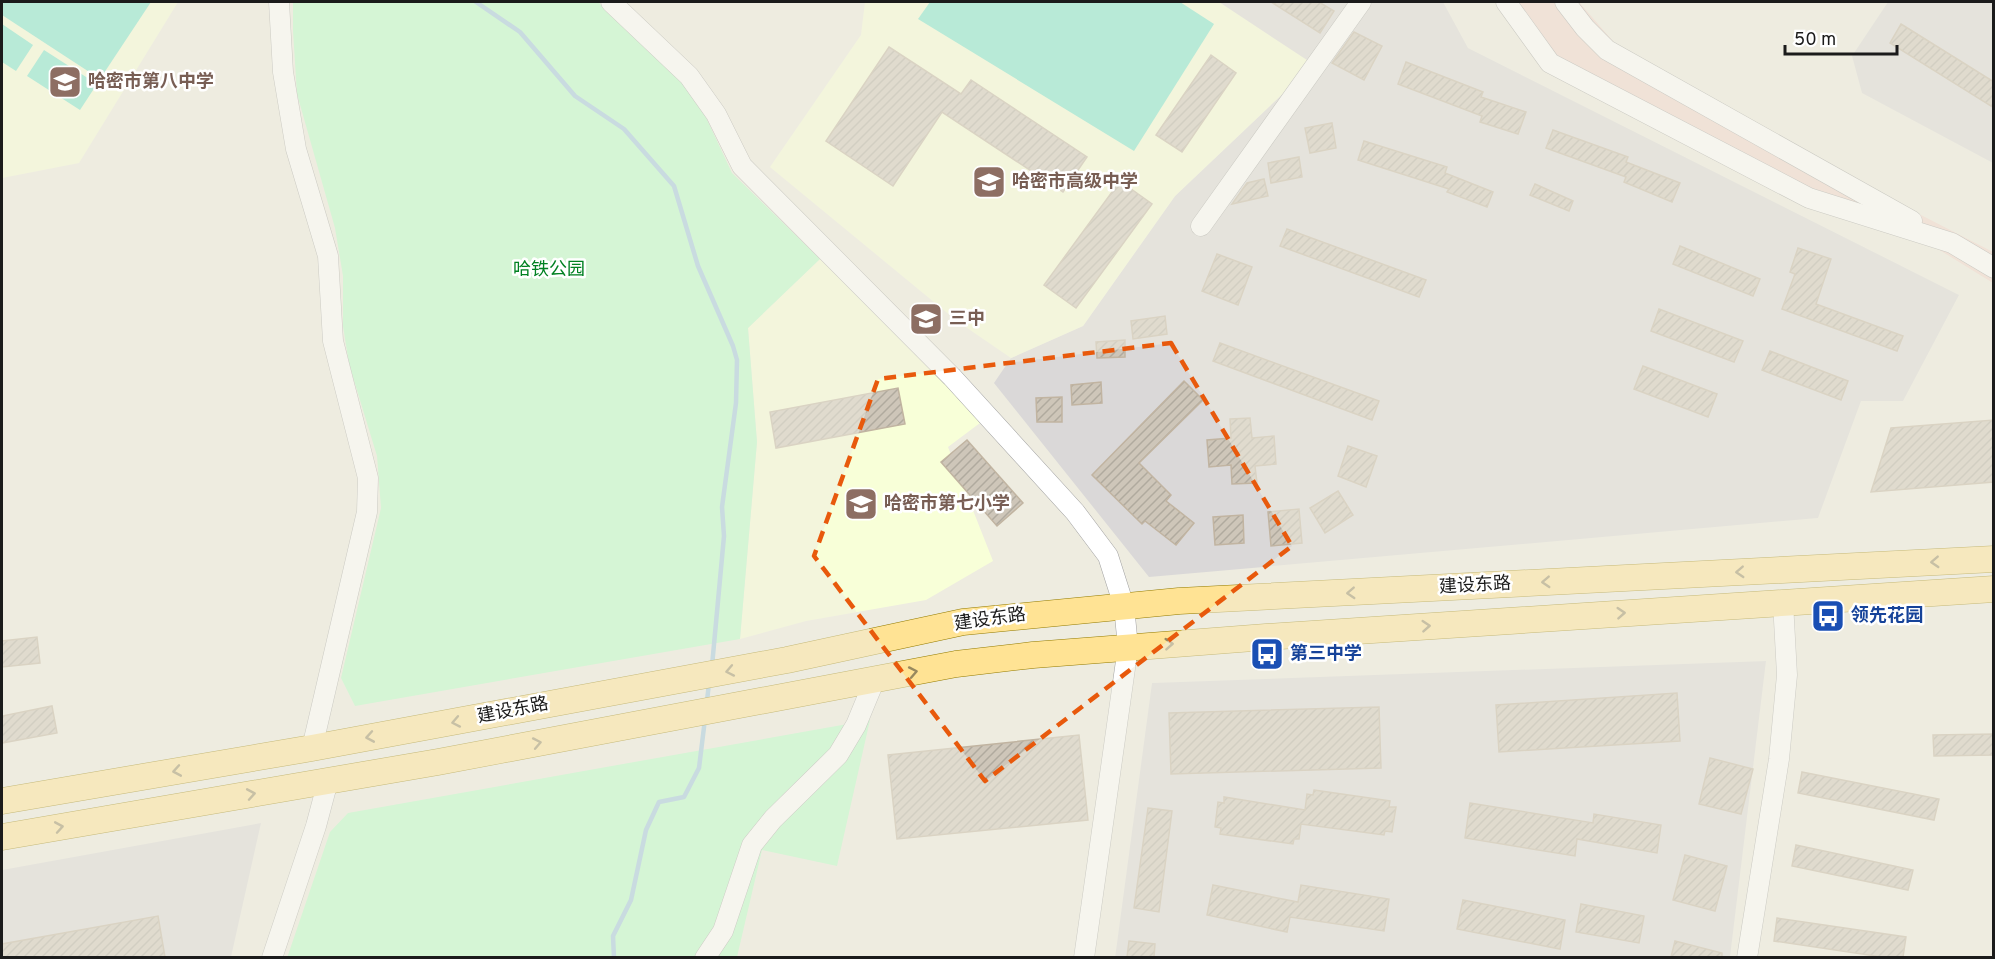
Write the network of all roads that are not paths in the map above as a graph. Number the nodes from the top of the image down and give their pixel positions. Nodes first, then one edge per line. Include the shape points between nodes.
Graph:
1 (279, 2) edge
2 (611, 2) edge
3 (1360, 2) edge
4 (1506, 2) edge
5 (1565, 2) edge
6 (1201, 226) dead end
7 (1952, 243) junction
8 (1994, 268) edge
9 (1994, 559) edge
10 (1994, 589) edge
11 (1783, 602) junction
12 (1124, 606) junction
13 (1128, 647) junction
14 (875, 680) junction
15 (312, 748) junction
16 (328, 781) junction
17 (2, 801) edge
18 (2, 837) edge
19 (272, 957) edge
20 (705, 957) edge
21 (1084, 957) edge
22 (1748, 957) edge

1 - 15 street via 283,72 296,149 328,256 333,340 368,478 367,512
2 - 12 street via 690,76 716,114 742,166 952,377 1075,512 1108,556
3 - 6 street
4 - 7 street via 1550,63 1809,198
5 - 7 street via 1607,50
7 - 8 street
9 -> 12 main road, 建设东路
10 - 11 main road, 建设东路
13 -> 11 main road, 建设东路
11 - 22 street via 1787,675 1779,759
12 - 13 street
12 -> 15 main road, 建设东路 via 963,622 787,660
14 -> 13 main road, 建设东路 via 956,664
13 - 21 street
16 -> 14 main road, 建设东路
14 - 20 street via 838,755 752,845 723,931
15 -> 17 main road, 建设东路
18 -> 16 main road, 建设东路
16 - 19 street

